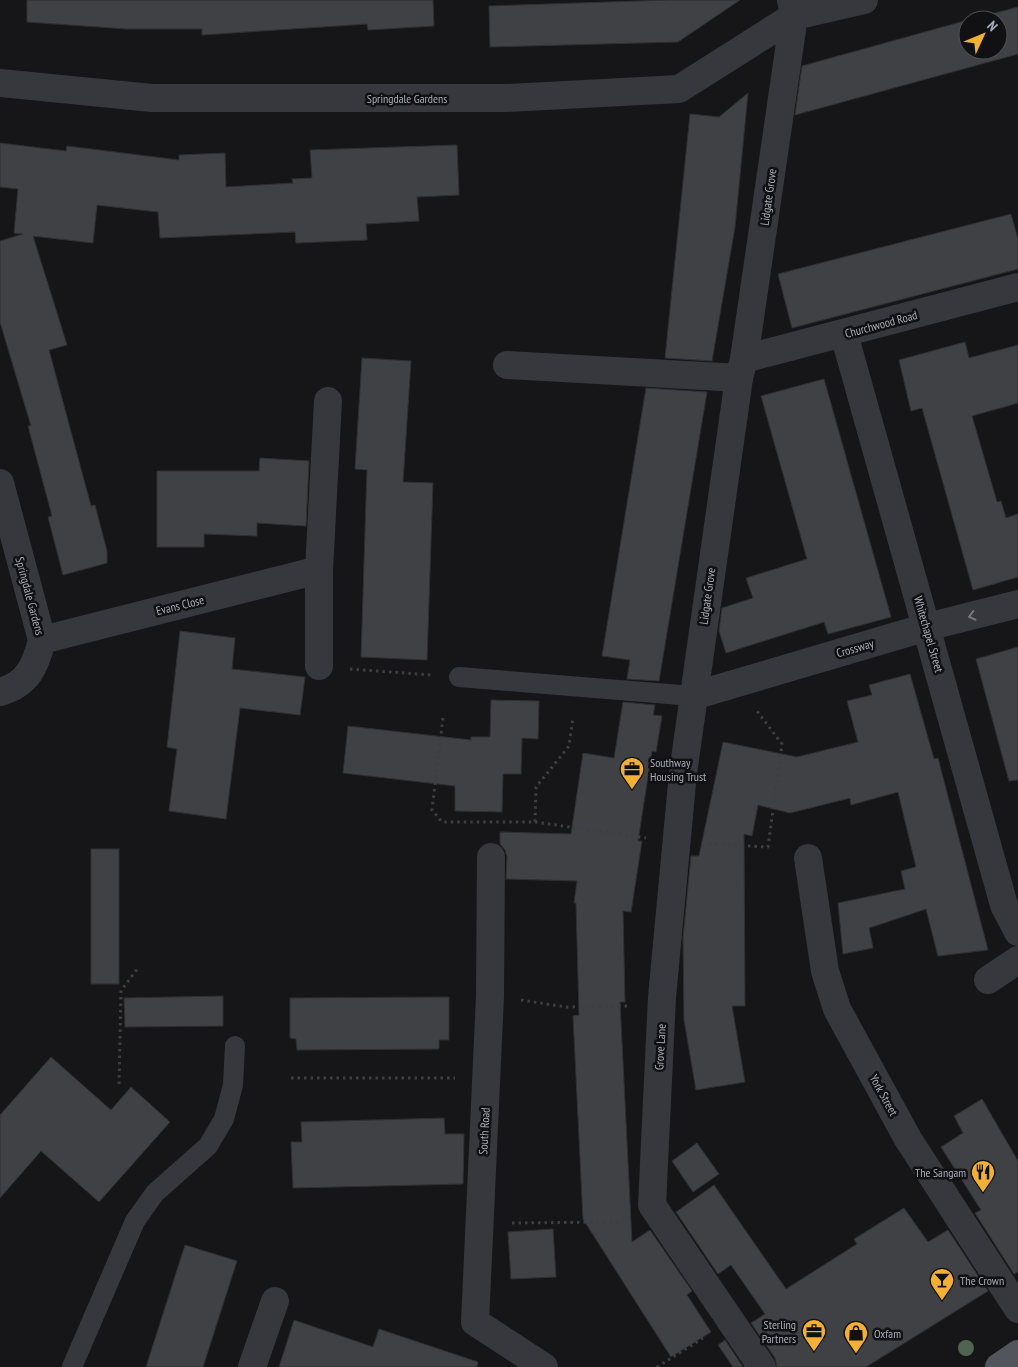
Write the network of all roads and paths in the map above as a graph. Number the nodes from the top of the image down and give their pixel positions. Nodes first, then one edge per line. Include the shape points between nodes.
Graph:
1 (864, 0) edge
2 (793, 8) edge
3 (0, 83) edge
4 (1018, 287) edge
5 (844, 334) junction
6 (507, 366) dead end
7 (742, 369) junction
8 (328, 401) dead end
9 (0, 482) edge
10 (319, 570) junction
11 (1018, 604) edge
12 (927, 627) junction
13 (42, 640) junction
14 (319, 666) joint
15 (459, 677) joint
16 (735, 683) junction
17 (0, 692) edge
18 (693, 696) junction
19 (573, 717) dead end
20 (443, 718) dead end
21 (535, 822) junction
22 (677, 842) junction
23 (491, 857) dead end
24 (808, 858) dead end
25 (1018, 932) edge
26 (1018, 960) edge
27 (138, 968) dead end
28 (988, 980) dead end
29 (490, 996) junction
30 (662, 1005) junction
31 (235, 1046) dead end
32 (291, 1078) dead end
33 (486, 1078) junction
34 (119, 1084) dead end
35 (652, 1205) junction
36 (480, 1224) junction
37 (275, 1301) dead end
38 (1018, 1309) edge
39 (730, 1320) junction
40 (1018, 1354) edge
41 (72, 1367) edge
42 (252, 1367) edge
43 (544, 1367) edge
44 (657, 1367) edge
45 (762, 1367) edge
46 (999, 1367) edge

1 - 2 street, Springdale Gardens
2 - 3 street, Springdale Gardens via 679,89 506,98 152,98
2 - 7 street, Lidgate Grove
4 - 5 street, Churchwood Road
5 - 7 street, Churchwood Road
5 - 12 street, Whitechapel Street
6 - 7 street
7 - 18 street, Lidgate Grove
8 - 10 street
9 - 13 street, Springdale Gardens
10 - 13 street, Evans Close
10 - 14 street
11 -> 12 street, Crossway
12 - 16 street, Crossway
12 - 25 street, Whitechapel Street via 1004,905
13 - 17 street, Springdale Gardens via 36,663 15,688
14 - 15 path
15 - 18 lane
16 - 18 street, Crossway
16 - 22 path via 782,744 768,847
18 - 22 street, Grove Lane
19 - 21 path via 570,746 536,787
20 - 21 path via 432,810 442,822
21 - 22 path
22 - 30 street, Grove Lane
23 - 29 street, South Road
24 - 38 street, York Street via 824,971 837,1009 908,1139
26 - 28 street
27 - 34 path via 121,991
29 - 30 path via 566,1007
29 - 33 street, South Road
30 - 35 street, Grove Lane
31 - 41 lane via 232,1085 224,1119 208,1146 155,1193 135,1221
32 - 33 path
33 - 36 street, South Road
35 - 36 path via 620,1222
35 - 39 street
36 - 43 street, South Road via 475,1322
37 - 42 street
39 - 44 path
39 - 45 street
40 - 46 main road

